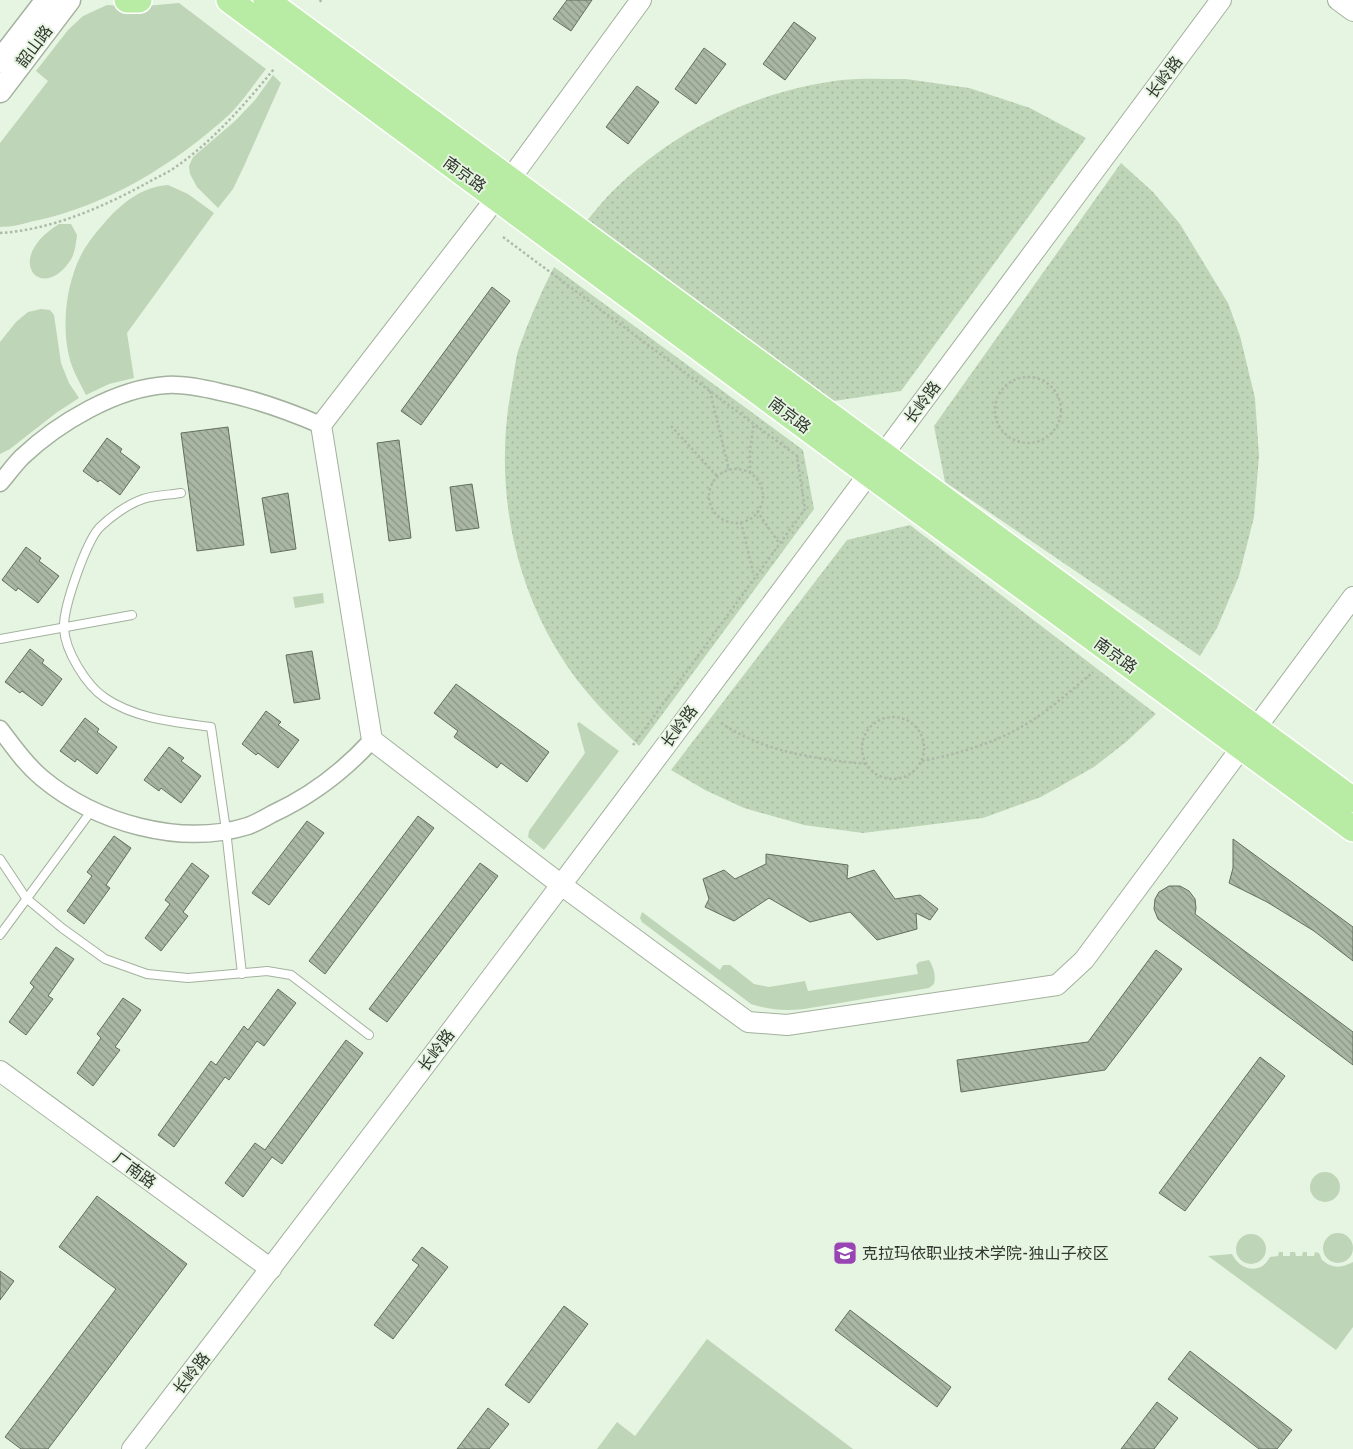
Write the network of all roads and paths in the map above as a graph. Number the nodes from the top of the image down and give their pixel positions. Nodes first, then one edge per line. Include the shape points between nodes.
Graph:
1 (47, 0) edge
2 (69, 0) edge
3 (127, 0) edge
4 (139, 0) edge
5 (229, 0) edge
6 (266, 0) edge
7 (641, 0) edge
8 (1221, 0) edge
9 (1338, 0) edge
10 (1353, 11) edge
11 (0, 61) edge
12 (274, 69) dead end
13 (0, 91) edge
14 (503, 188) junction
15 (0, 233) edge
16 (503, 237) dead end
17 (710, 391) junction
18 (754, 423) junction
19 (321, 425) junction
20 (670, 426) dead end
21 (1002, 432) joint
22 (884, 454) junction
23 (729, 470) junction
24 (750, 473) junction
25 (869, 474) junction
26 (717, 476) junction
27 (2, 479) edge
28 (181, 493) dead end
29 (757, 511) junction
30 (741, 522) junction
31 (779, 544) junction
32 (754, 577) junction
33 (1353, 598) edge
34 (132, 615) dead end
35 (64, 627) junction
36 (0, 639) edge
37 (1092, 673) dead end
38 (721, 723) dead end
39 (0, 729) edge
40 (1249, 738) junction
41 (372, 740) junction
42 (633, 745) dead end
43 (922, 761) junction
44 (866, 764) junction
45 (1353, 800) edge
46 (92, 810) junction
47 (1353, 829) edge
48 (226, 830) junction
49 (0, 859) edge
50 (560, 884) junction
51 (26, 898) junction
52 (0, 935) edge
53 (242, 974) junction
54 (369, 1035) dead end
55 (0, 1071) edge
56 (271, 1269) junction
57 (132, 1449) edge

1 - 11 main road, 韶山路
2 - 13 main road, 韶山路
3 - 4 main road
5 - 14 main road, 南京路
6 - 14 main road, 南京路
7 - 14 street
8 - 22 street, 长岭路
9 - 10 street
12 - 15 path via 242,106 177,166 104,206 70,218
14 - 19 street
14 - 22 main road, 南京路
14 - 25 main road, 南京路
16 - 17 path
17 - 18 path
17 - 23 path
18 - 24 path
18 - 31 path via 798,456 805,509
19 - 27 street via 279,407 200,387 167,385 135,390 79,414 22,457
19 - 41 street
20 - 26 path
21 - 21 path via 1025,444 1049,436 1058,426 1061,413 1060,400 1054,389 1043,380 1031,377 1018,378 1006,384 994,408 995,421
22 - 25 street, 长岭路
22 - 40 main road, 南京路
23 - 24 path
23 - 26 path
24 - 29 path via 761,486 763,496
25 - 40 main road, 南京路
25 - 50 street, 长岭路
26 - 30 path via 708,495 710,506 724,520
28 - 35 lane via 143,499 99,529 84,552
29 - 30 path
29 - 31 path
30 - 32 path
31 - 32 path
32 - 42 path
33 - 40 street
34 - 35 lane
35 - 36 lane
35 - 48 lane via 71,654 104,698 129,712 211,727
37 - 43 path via 1058,702 1014,731 982,745
38 - 44 path via 739,735 797,755
39 - 46 street via 40,777 68,798
40 - 45 main road, 南京路
40 - 47 main road, 南京路
40 - 50 street via 1084,960 1057,985 786,1025 748,1022
41 - 48 street via 351,763 290,806 249,826
41 - 50 street
43 - 44 path via 913,773 902,779 890,780 878,776
43 - 44 path via 923,739 917,728 908,720 896,717 884,718 873,724 865,734 862,746
46 - 48 street via 130,825 172,832 213,833
46 - 51 lane
48 - 53 lane
49 - 51 lane
50 - 56 street, 长岭路
51 - 52 lane
51 - 53 lane via 105,959 147,974 188,978
53 - 54 lane via 268,971 291,975
55 - 56 street, 厂南路
56 - 57 street, 长岭路

